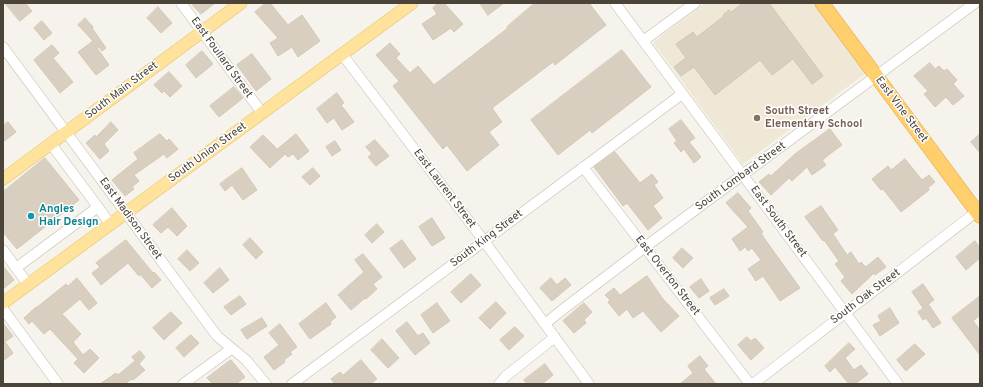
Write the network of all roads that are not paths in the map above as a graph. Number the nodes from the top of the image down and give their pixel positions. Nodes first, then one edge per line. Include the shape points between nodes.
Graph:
1 (181, 3) edge
2 (241, 3) edge
3 (615, 3) edge
4 (695, 3) edge
5 (822, 3) edge
6 (975, 3) edge
7 (410, 4) edge
8 (202, 32) junction
9 (643, 41) junction
10 (3, 47) edge
11 (342, 54) junction
12 (876, 77) junction
13 (682, 94) junction
14 (262, 113) junction
15 (66, 133) junction
16 (51, 144) junction
17 (583, 168) junction
18 (743, 176) junction
19 (3, 180) edge
20 (98, 207) junction
21 (126, 212) junction
22 (979, 212) edge
23 (110, 224) junction
24 (484, 241) junction
25 (645, 248) junction
26 (3, 250) edge
27 (16, 268) junction
28 (28, 284) junction
29 (3, 302) edge
30 (3, 310) edge
31 (845, 313) junction
32 (545, 324) junction
33 (555, 337) junction
34 (231, 349) junction
35 (58, 384) edge
36 (183, 384) edge
37 (266, 384) edge
38 (292, 384) edge
39 (499, 384) edge
40 (589, 384) edge
41 (751, 384) edge
42 (898, 384) edge

1 - 8 street, East Foullard Street
2 - 8 main road, South Main Street
3 - 9 street, East South Street
4 - 9 street
5 - 12 highway, East Vine Street
6 - 12 street, South Lombard Street
7 - 11 main road, South Union Street
8 - 14 street, East Foullard Street
8 - 15 main road, South Main Street
9 - 13 street, East South Street
10 - 15 street, East Madison Street
11 - 14 main road, South Union Street
11 - 24 street, East Laurent Street
12 - 18 street, South Lombard Street
12 - 22 highway, East Vine Street
13 - 17 street, South King Street
13 - 18 street, East South Street
14 - 21 main road, South Union Street
15 - 16 main road, South Main Street
15 - 21 street, East Madison Street
16 - 19 main road, South Main Street
16 - 20 street
17 - 24 street, South King Street
17 - 25 street, East Overton Street
18 - 25 street, South Lombard Street
18 - 31 street, East South Street
20 - 23 street
20 - 27 street
21 - 23 main road, South Union Street
21 - 34 street, East Madison Street via 217,336
22 - 31 street, South Oak Street
23 - 28 main road, South Union Street
24 - 32 street, East Laurent Street
24 - 38 street, South King Street
25 - 32 street, South Lombard Street
25 - 41 street, East Overton Street
26 - 27 street
27 - 28 street
28 - 29 main road, South Union Street
30 - 35 street
31 - 41 street, South Oak Street
31 - 42 street, East South Street
32 - 33 street, East Laurent Street
33 - 39 street
33 - 40 street
34 - 36 street
34 - 37 street, East Madison Street via 246,360

